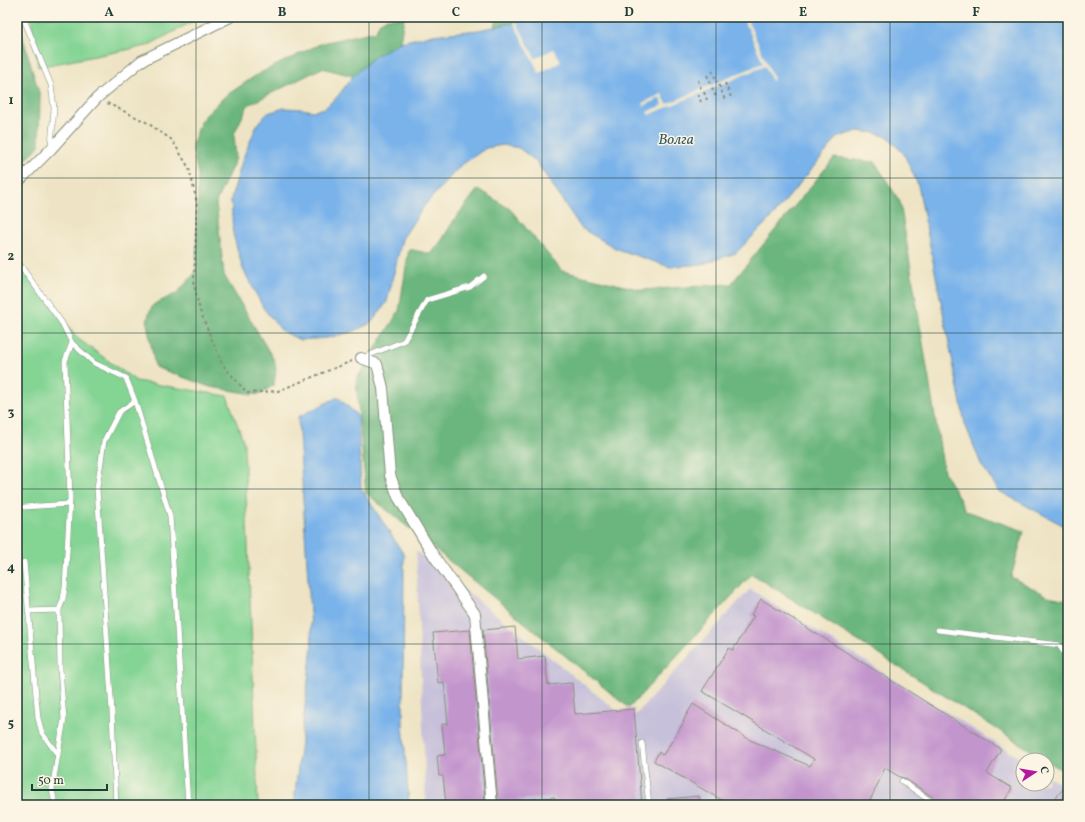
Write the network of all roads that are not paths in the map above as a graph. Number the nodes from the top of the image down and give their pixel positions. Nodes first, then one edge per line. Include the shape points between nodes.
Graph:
1 (23, 17) edge
2 (230, 17) edge
3 (51, 149) junction
4 (17, 183) edge
5 (17, 261) edge
6 (484, 276) dead end
7 (72, 343) junction
8 (361, 358) joint
9 (135, 401) junction
10 (70, 504) junction
11 (24, 507) dead end
12 (24, 562) dead end
13 (59, 610) junction
14 (28, 611) junction
15 (938, 630) dead end
16 (1068, 658) edge
17 (642, 743) dead end
18 (58, 755) junction
19 (902, 781) dead end
20 (55, 805) edge
21 (116, 805) edge
22 (188, 805) edge
23 (492, 805) edge
24 (649, 805) edge
25 (936, 805) edge

1 - 3 lane via 51,85 54,108
2 - 3 street via 142,61 97,98
3 - 4 street
5 - 7 lane via 62,323
6 - 8 lane via 470,287 427,300 404,341
7 - 9 lane via 94,363 126,378
7 - 10 lane via 65,361
8 - 23 street via 377,364 383,388 390,475 398,498 434,556 475,614
9 - 21 lane via 119,412 104,441 96,488
9 - 22 lane via 170,516
10 - 11 lane
10 - 13 lane via 64,599
12 - 14 lane
13 - 14 lane
13 - 18 lane via 64,719
14 - 18 lane via 38,718 42,734
15 - 16 lane via 1059,645
17 - 24 lane
18 - 20 lane via 52,789
19 - 25 lane

